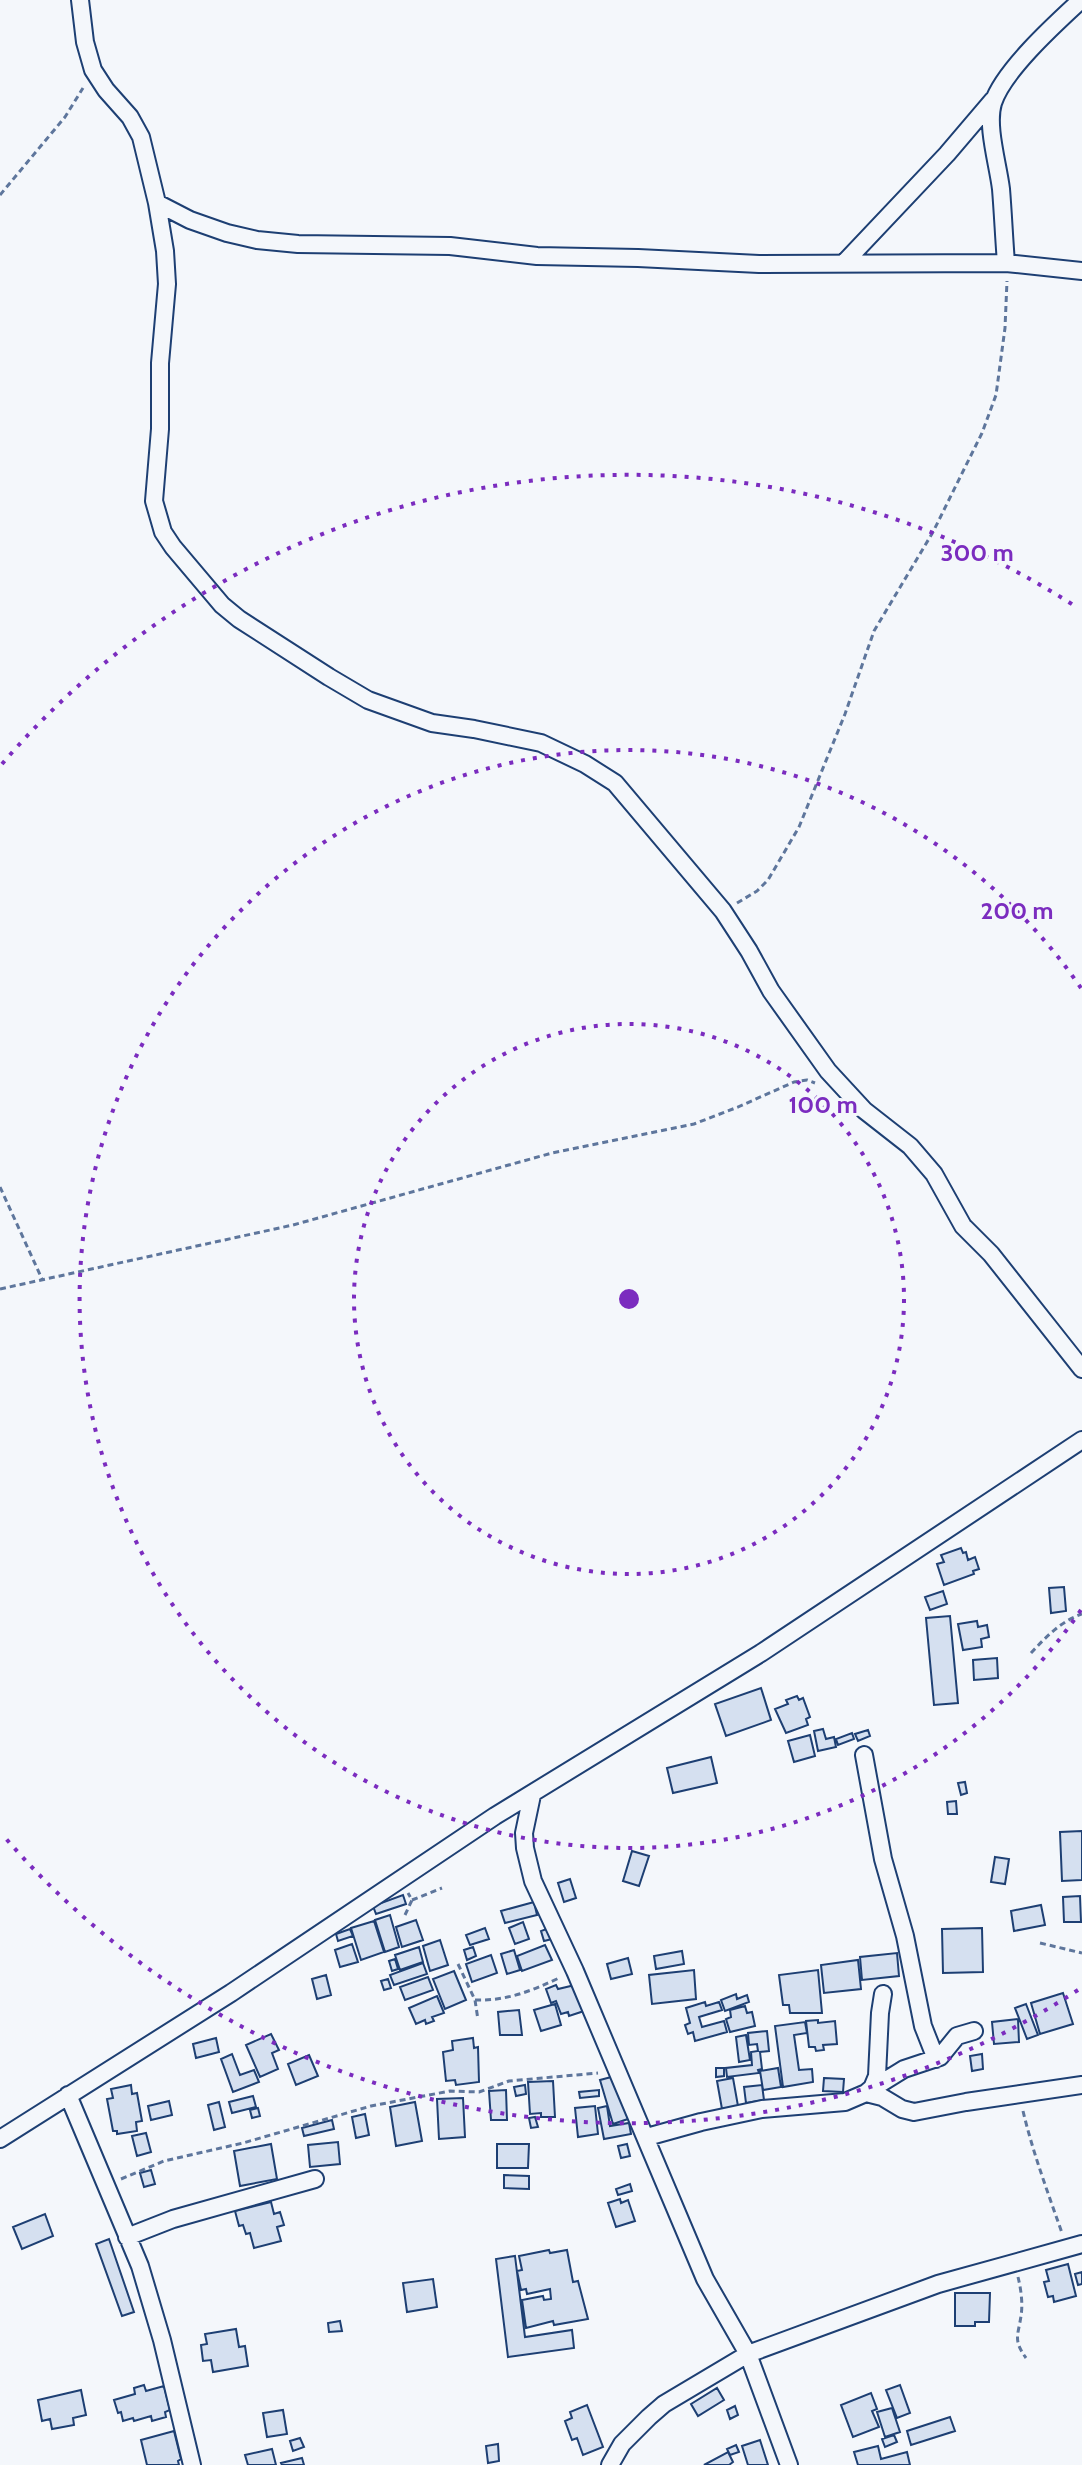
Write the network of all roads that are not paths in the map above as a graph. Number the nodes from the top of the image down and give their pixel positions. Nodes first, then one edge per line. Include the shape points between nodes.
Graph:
1 (80, 0) edge
2 (1081, 0) edge
3 (996, 96) junction
4 (157, 203) junction
5 (1006, 263) junction
6 (843, 264) junction
7 (1082, 271) edge
8 (1082, 1369) edge
9 (1082, 1440) edge
10 (864, 1755) dead end
11 (532, 1795) junction
12 (883, 1994) dead end
13 (974, 2031) dead end
14 (936, 2059) junction
15 (1082, 2085) edge
16 (868, 2091) junction
17 (68, 2095) junction
18 (647, 2137) junction
19 (0, 2139) edge
20 (315, 2179) dead end
21 (127, 2237) junction
22 (1074, 2246) edge
23 (748, 2354) junction
24 (192, 2465) edge
25 (610, 2465) edge
26 (789, 2465) edge

1 - 4 street via 93,70 136,126
2 - 3 street via 1029,52
3 - 5 street via 992,122
3 - 6 street
4 - 6 street via 227,233 279,242 450,246 537,256 734,264
4 - 8 street via 168,265 154,501 163,532 197,577 249,626 368,700 432,723 541,743 615,783 723,911 828,1071 934,1174 963,1226
5 - 6 street
5 - 7 street
9 - 11 street via 761,1653
10 - 14 street via 883,1859 920,2015
11 - 17 street
11 - 18 street via 524,1833 528,1864
12 - 16 street via 877,2076
13 - 14 street via 957,2036
14 - 16 street via 904,2069
15 - 16 street via 914,2112
16 - 18 street via 845,2102 762,2109
17 - 19 street
17 - 21 street
18 - 23 street via 705,2279
20 - 21 street
21 - 24 street via 162,2340
22 - 23 street via 923,2289
23 - 25 street via 664,2404 622,2444
23 - 26 street

